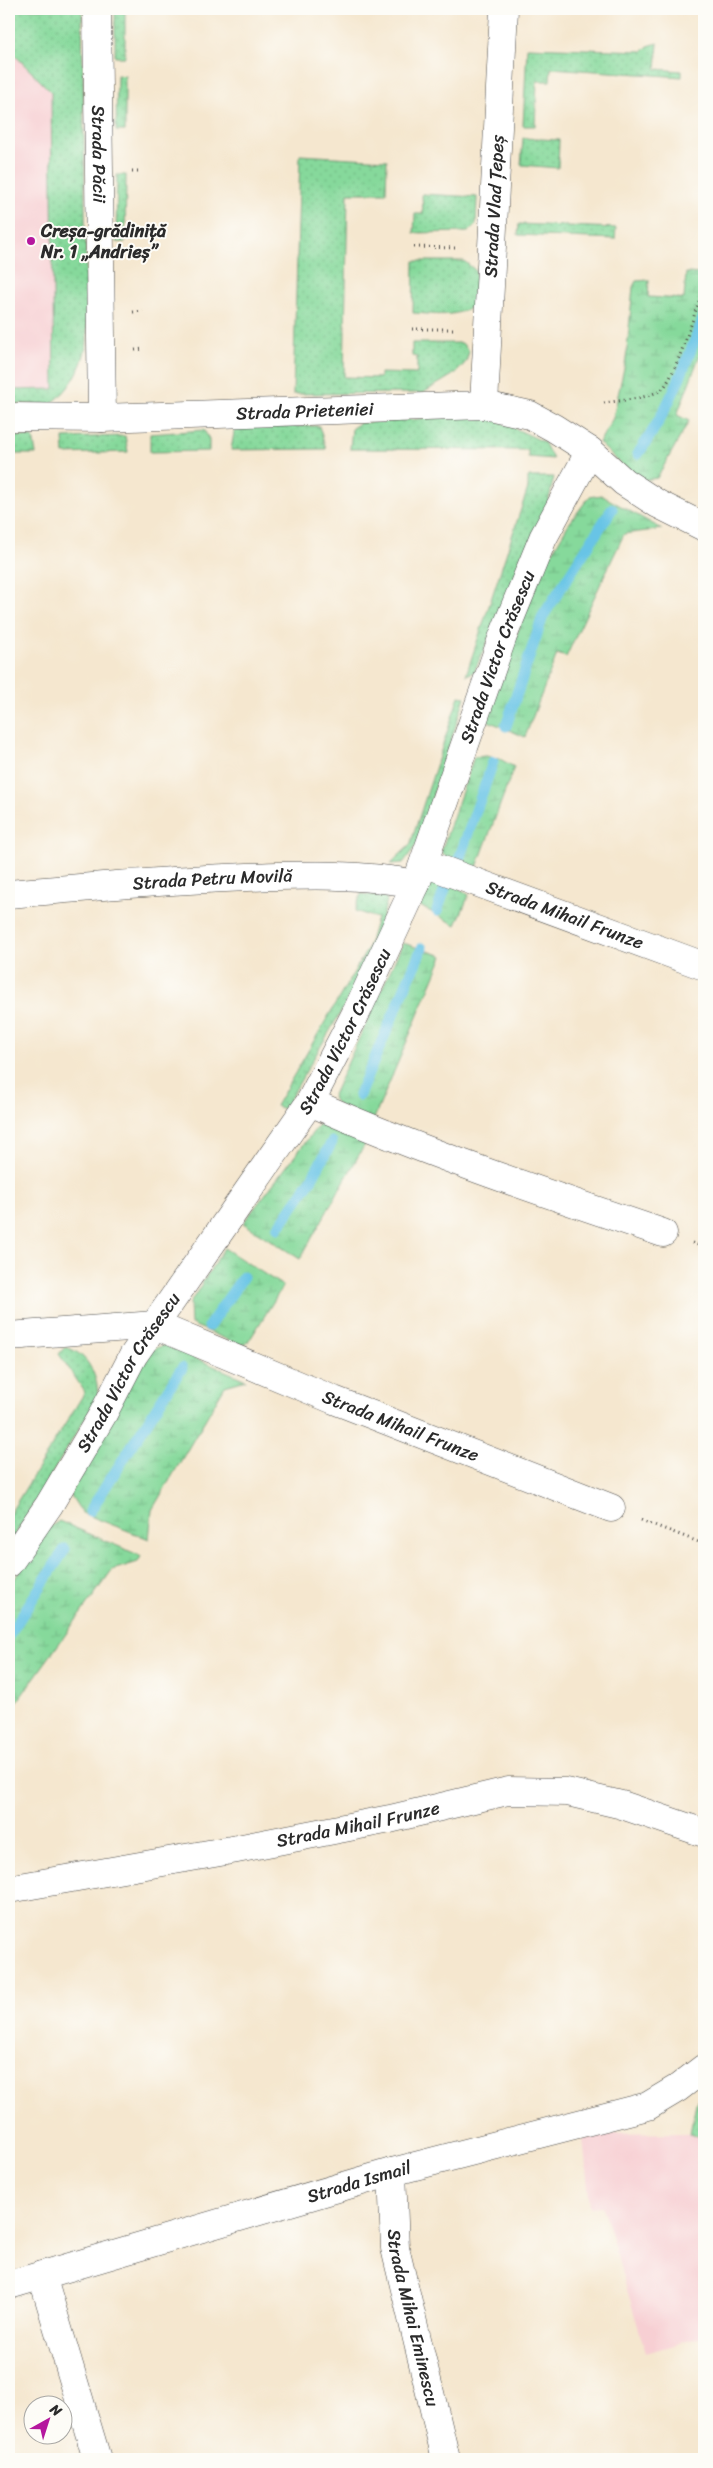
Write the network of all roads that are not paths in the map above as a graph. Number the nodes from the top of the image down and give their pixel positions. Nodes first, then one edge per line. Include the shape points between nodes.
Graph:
1 (97, 9) edge
2 (504, 9) edge
3 (484, 405) junction
4 (9, 417) edge
5 (102, 418) junction
6 (590, 451) junction
7 (704, 527) edge
8 (420, 874) junction
9 (9, 894) edge
10 (704, 966) edge
11 (310, 1102) junction
12 (663, 1233) dead end
13 (155, 1325) junction
14 (9, 1336) edge
15 (611, 1508) road end
16 (9, 1563) edge
17 (704, 1833) edge
18 (9, 1889) edge
19 (704, 2068) edge
20 (392, 2172) junction
21 (42, 2275) junction
22 (9, 2285) edge
23 (97, 2459) edge
24 (446, 2459) edge

1 - 5 street, Strada Păcii
2 - 3 street, Strada Vlad Țepeș
3 - 5 street, Strada Prieteniei
3 - 6 street, Strada Prieteniei via 530,415
4 - 5 street, Strada Prieteniei
6 - 7 street via 624,482 658,504
6 - 8 street, Strada Victor Crăsescu via 543,538 507,627
8 - 9 street, Strada Petru Movilă via 161,880
8 - 10 street, Strada Mihail Frunze
8 - 11 street, Strada Victor Crăsescu via 357,1011
11 - 12 street via 536,1190
11 - 13 street, Strada Victor Crăsescu
13 - 14 street
13 - 15 street, Strada Mihail Frunze via 334,1400
13 - 16 street, Strada Victor Crăsescu via 133,1356 49,1505
17 - 18 street, Strada Mihail Frunze via 622,1805 567,1792 508,1791 390,1819
19 - 20 street, Strada Ismail via 648,2106
20 - 21 street, Strada Ismail
20 - 24 street, Strada Mihai Eminescu via 395,2248
21 - 22 street, Strada Ismail
21 - 23 street

